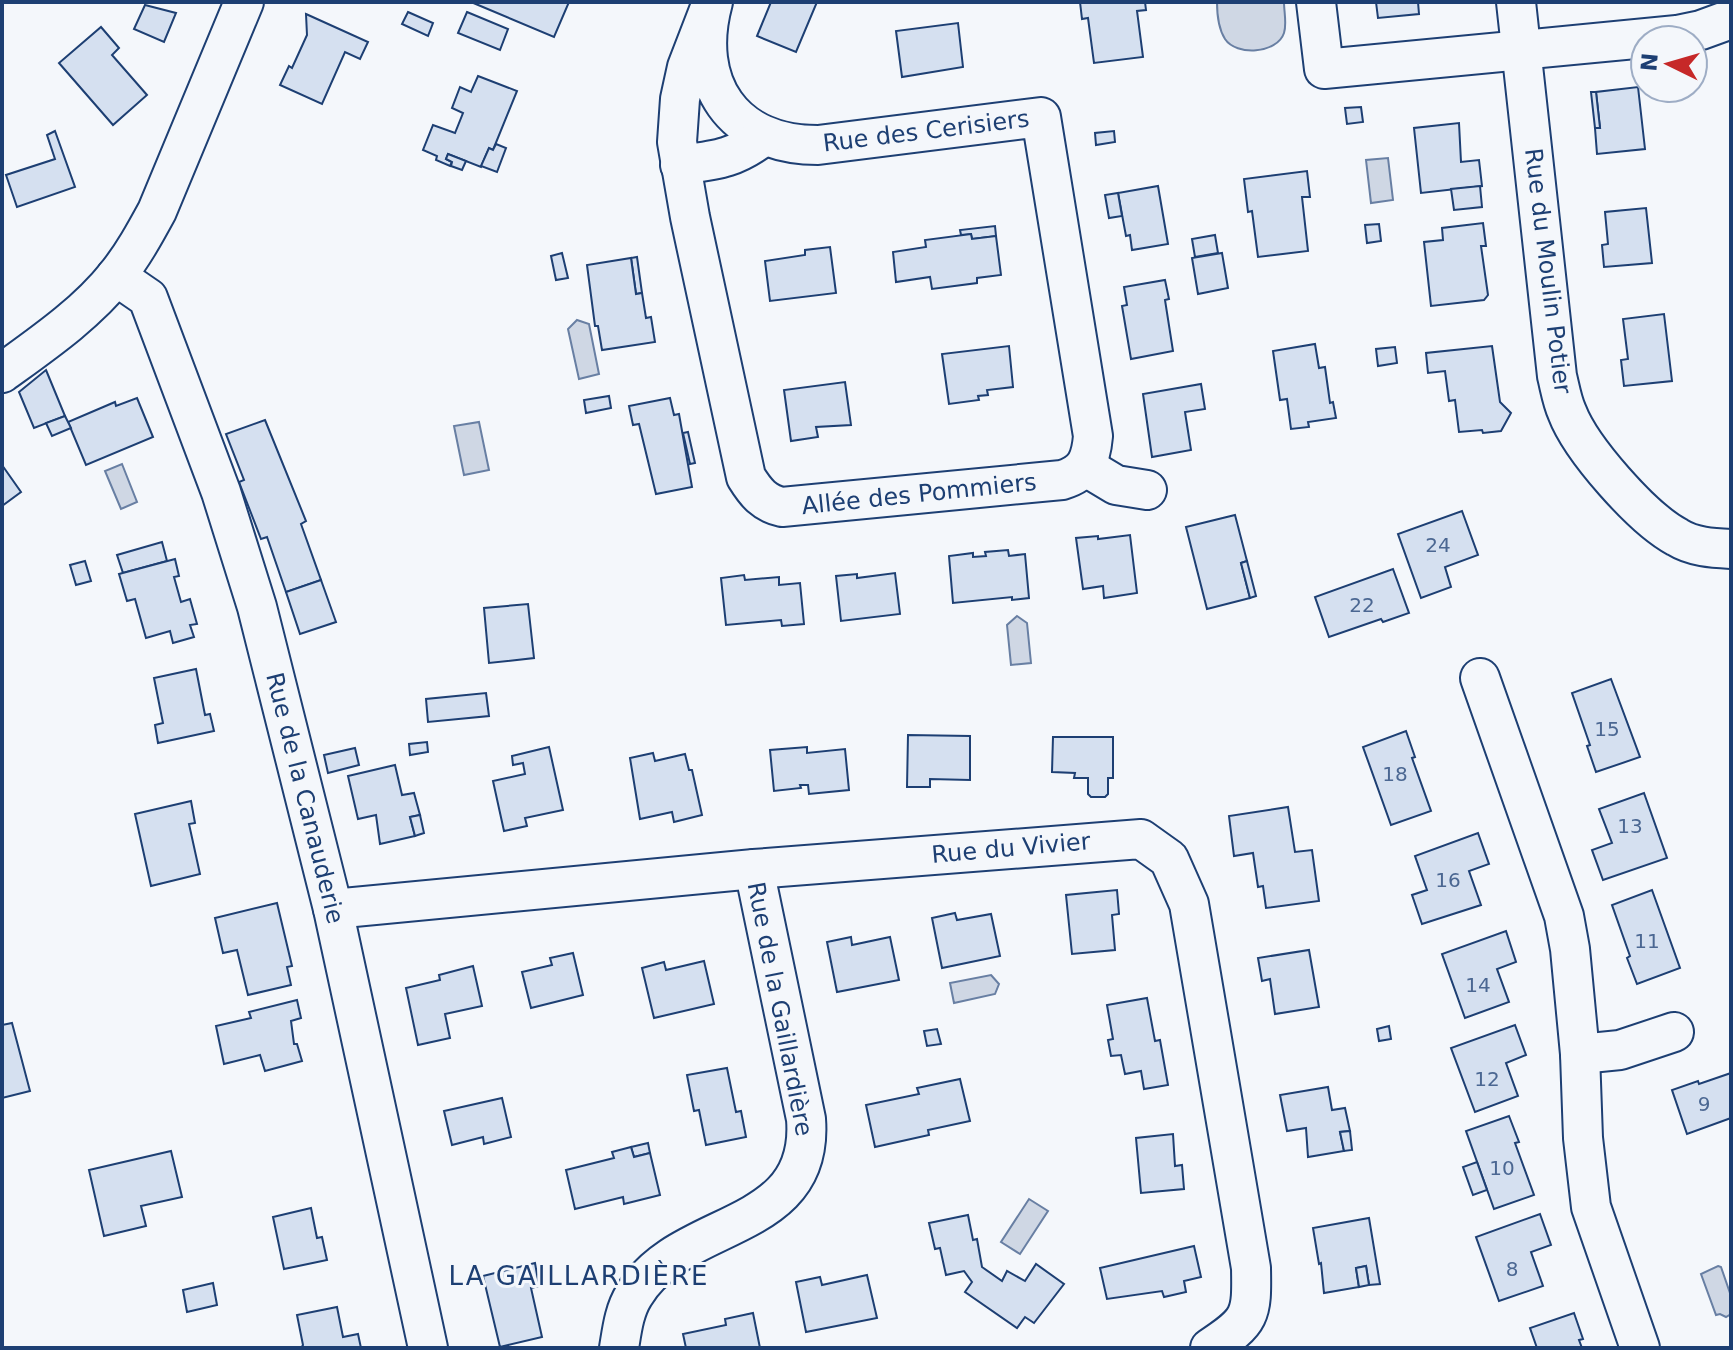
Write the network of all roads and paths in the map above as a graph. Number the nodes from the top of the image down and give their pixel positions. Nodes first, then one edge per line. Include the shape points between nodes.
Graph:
1 (244, 2) edge
2 (1316, 2) edge
3 (1516, 2) edge
4 (712, 4) edge
5 (1731, 19) edge
6 (1521, 51) junction
7 (764, 136) junction
8 (680, 165) junction
9 (141, 241) junction
10 (116, 276) junction
11 (148, 298) junction
12 (2, 373) edge
13 (1086, 467) junction
14 (1147, 490) dead end
15 (1731, 549) edge
16 (1480, 678) dead end
17 (754, 869) junction
18 (333, 909) junction
19 (1674, 1032) dead end
20 (1580, 1054) junction
21 (428, 1348) edge
22 (619, 1348) edge
23 (1210, 1348) edge
24 (1640, 1348) edge

1 - 9 street
2 - 6 street via 1324,69
3 - 6 street, Rue du Moulin Potier
4 - 7 street, Rue des Cerisiers via 710,70 717,92 745,126
4 - 8 street, Allée des Pommiers via 680,99
5 - 6 street via 1677,35
6 - 15 street, Rue du Moulin Potier via 1557,376 1566,410 1593,455 1655,522 1697,546
7 - 8 street via 725,159
7 - 13 street, Rue des Cerisiers via 818,145 1041,117 1093,436
8 - 13 street, Allée des Pommiers via 746,477 768,504 799,506 1062,480
9 - 10 street
9 - 11 street, Rue de la Canauderie
10 - 11 street
10 - 12 street via 64,327
11 - 18 street, Rue de la Canauderie via 240,551
13 - 14 street via 1116,485
16 - 20 street via 1564,916
17 - 18 street, Rue du Vivier
17 - 22 street, Rue de la Gaillardière via 806,1119 804,1158 784,1193 766,1207 676,1255 644,1281 627,1311
17 - 23 street, Rue du Vivier via 1141,839 1169,859 1189,904 1251,1268 1251,1305 1238,1329
18 - 21 street, Rue de la Canauderie
19 - 20 street via 1620,1050
20 - 24 street via 1591,1207

